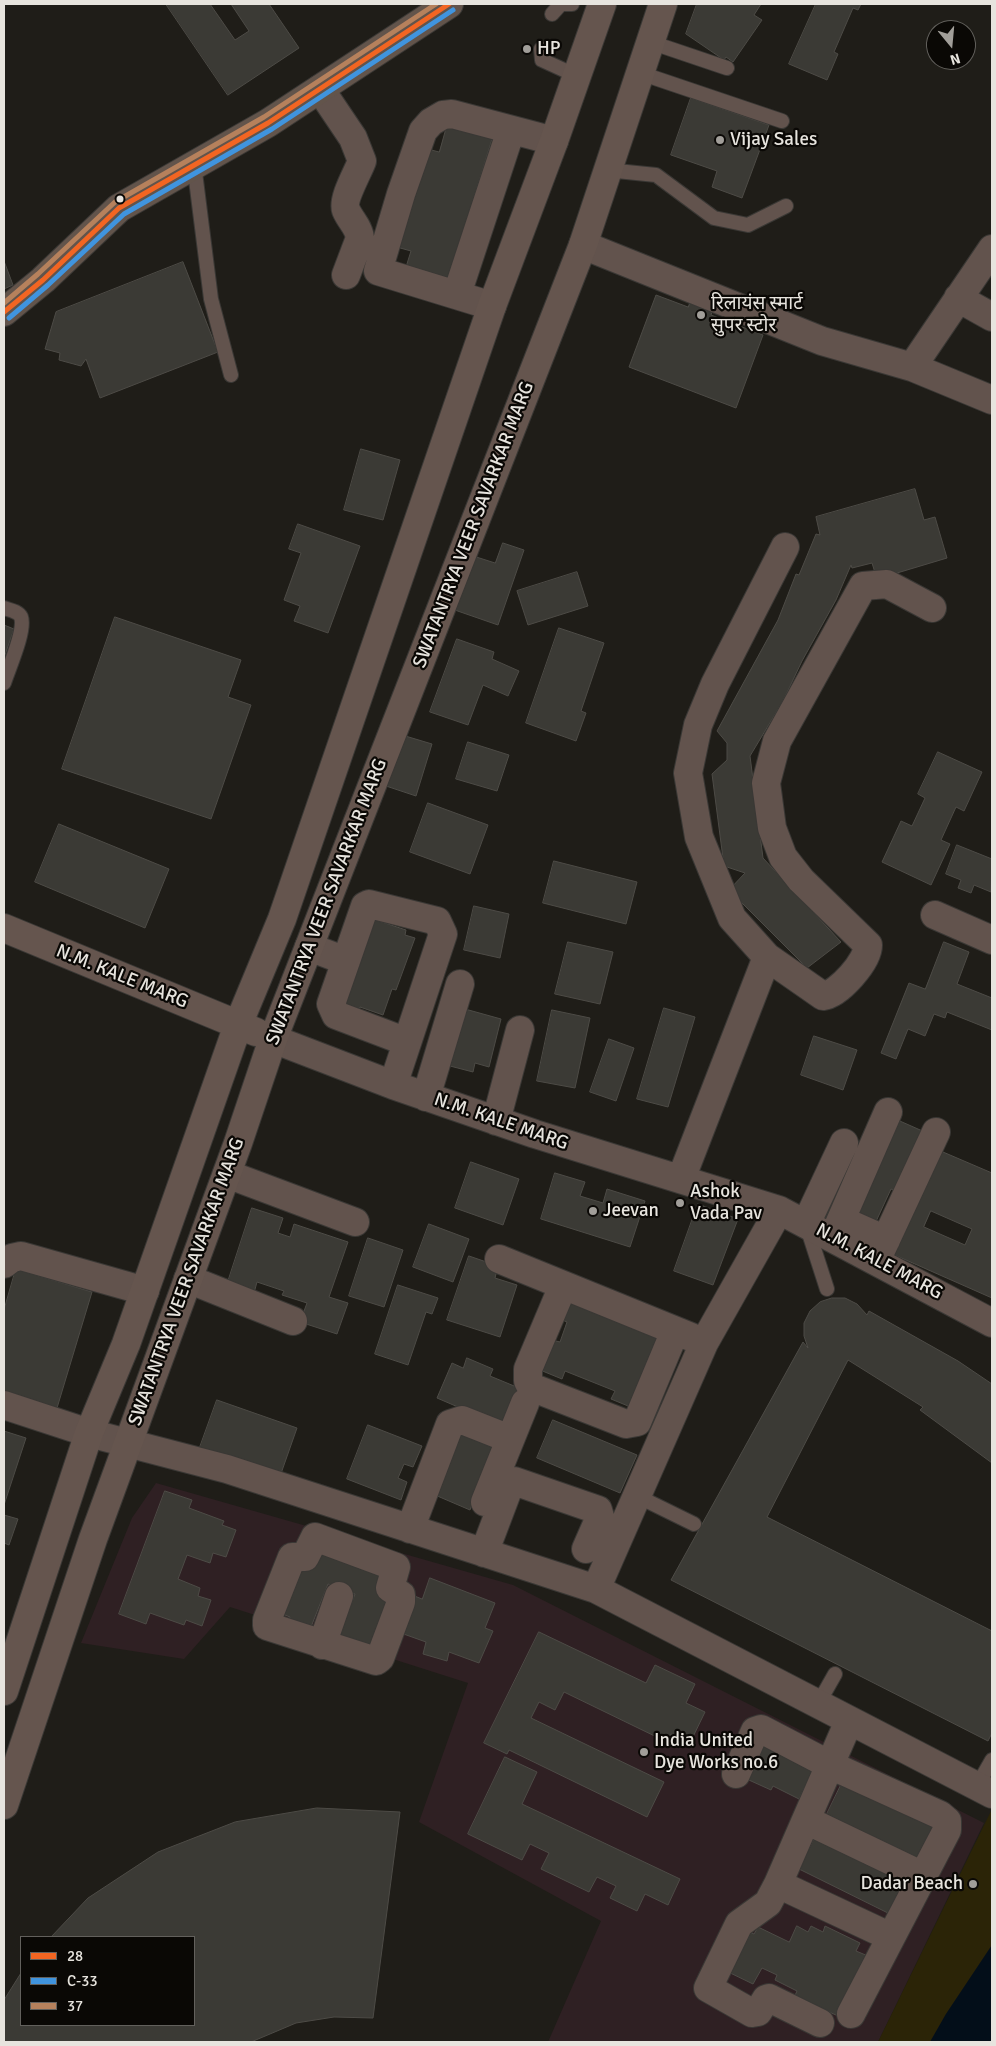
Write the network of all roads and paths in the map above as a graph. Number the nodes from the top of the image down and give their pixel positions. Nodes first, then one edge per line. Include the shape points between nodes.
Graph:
1 (449, 4) edge
2 (572, 4) edge
3 (583, 4) edge
4 (602, 4) edge
5 (663, 4) edge
6 (552, 14) dead end
7 (650, 42) junction
8 (541, 49) dead end
9 (727, 68) dead end
10 (640, 73) junction
11 (577, 76) junction
12 (320, 89) junction
13 (782, 121) dead end
14 (512, 130) junction
15 (554, 142) junction
16 (194, 164) junction
17 (607, 170) junction
18 (786, 206) dead end
19 (583, 245) junction
20 (992, 249) edge
21 (378, 271) junction
22 (457, 294) junction
23 (958, 298) junction
24 (492, 306) junction
25 (4, 312) edge
26 (992, 317) edge
27 (912, 367) junction
28 (231, 375) dead end
29 (992, 400) edge
30 (785, 547) dead end
31 (4, 608) edge
32 (932, 608) dead end
33 (4, 683) edge
34 (935, 915) dead end
35 (4, 928) edge
36 (992, 940) edge
37 (309, 948) junction
38 (766, 957) junction
39 (346, 961) junction
40 (460, 984) dead end
41 (238, 1025) junction
42 (520, 1030) dead end
43 (273, 1039) junction
44 (407, 1042) junction
45 (393, 1085) junction
46 (426, 1097) junction
47 (888, 1112) dead end
48 (496, 1120) junction
49 (936, 1132) dead end
50 (844, 1143) dead end
51 (227, 1174) junction
52 (681, 1179) junction
53 (779, 1210) junction
54 (355, 1222) dead end
55 (806, 1224) junction
56 (837, 1229) junction
57 (881, 1250) junction
58 (499, 1259) dead end
59 (4, 1264) edge
60 (188, 1279) junction
61 (563, 1286) junction
62 (827, 1289) dead end
63 (145, 1292) junction
64 (991, 1319) edge
65 (293, 1321) dead end
66 (675, 1331) junction
67 (704, 1343) junction
68 (525, 1403) dead end
69 (4, 1405) edge
70 (88, 1433) junction
71 (510, 1439) junction
72 (127, 1442) junction
73 (637, 1496) junction
74 (368, 1515) junction
75 (694, 1524) dead end
76 (410, 1529) junction
77 (586, 1549) dead end
78 (476, 1550) junction
79 (355, 1551) junction
80 (596, 1589) junction
81 (339, 1596) dead end
82 (322, 1645) junction
83 (835, 1674) dead end
84 (4, 1691) edge
85 (818, 1704) junction
86 (849, 1721) junction
87 (992, 1760) edge
88 (830, 1765) junction
89 (736, 1774) dead end
90 (985, 1790) edge
91 (4, 1805) edge
92 (806, 1820) junction
93 (923, 1876) junction
94 (778, 1884) junction
95 (891, 1937) junction
96 (852, 2014) dead end
97 (820, 2024) dead end

1 - 12 main road
2 - 6 lane via 561,4
3 - 4 lane
4 - 11 main road, SWATANTRYA VEER SAVARKAR MARG
5 - 7 main road, SWATANTRYA VEER SAVARKAR MARG
7 - 9 lane
7 - 10 main road, SWATANTRYA VEER SAVARKAR MARG
8 - 11 lane via 542,60
10 - 13 lane
10 - 17 main road, SWATANTRYA VEER SAVARKAR MARG
11 - 15 main road, SWATANTRYA VEER SAVARKAR MARG
12 - 16 main road via 268,123
12 - 21 street via 353,138 362,161 345,203 360,232 349,269
14 - 15 street
14 - 21 street via 452,114 431,122 423,131
14 - 22 street
15 - 24 main road, SWATANTRYA VEER SAVARKAR MARG
16 - 25 main road via 119,208
16 - 28 lane via 211,299
17 - 18 lane via 656,175 714,218 748,225
17 - 19 main road, SWATANTRYA VEER SAVARKAR MARG
19 - 27 street via 822,340
19 - 37 main road, SWATANTRYA VEER SAVARKAR MARG
20 - 23 street
21 - 22 street
22 - 24 street
23 - 26 street
23 - 27 street
24 - 41 main road, SWATANTRYA VEER SAVARKAR MARG via 282,919
27 - 29 street
30 - 38 street via 715,684 698,725 688,773 699,837 732,918
31 - 33 lane via 18,613 22,628
32 - 38 street via 887,584 863,586 777,741 766,783 772,828 784,857 801,880 868,945 868,953 840,988 823,996
34 - 36 street
35 - 41 main road, N.M. KALE MARG
37 - 39 street
37 - 43 main road, SWATANTRYA VEER SAVARKAR MARG
38 - 52 street
39 - 44 street via 331,1004 334,1013
39 - 44 street via 365,906 369,904 437,921 441,926 443,934
40 - 46 street
41 - 43 main road, N.M. KALE MARG
41 - 63 main road, SWATANTRYA VEER SAVARKAR MARG
42 - 48 street via 505,1069
43 - 45 street, N.M. KALE MARG
43 - 51 main road, SWATANTRYA VEER SAVARKAR MARG
44 - 45 street
45 - 46 street, N.M. KALE MARG
46 - 48 street, N.M. KALE MARG
47 - 56 street
48 - 52 street, N.M. KALE MARG
49 - 57 street
50 - 55 street
51 - 54 street
51 - 60 main road, SWATANTRYA VEER SAVARKAR MARG
52 - 53 street, N.M. KALE MARG
53 - 55 street, N.M. KALE MARG
53 - 67 street
55 - 56 street, N.M. KALE MARG
55 - 62 lane
56 - 57 street, N.M. KALE MARG
57 - 64 street, N.M. KALE MARG
58 - 61 street
59 - 63 street via 22,1256
60 - 65 street
60 - 72 main road, SWATANTRYA VEER SAVARKAR MARG
61 - 66 street
61 - 66 street via 528,1369 531,1387 626,1424 634,1424
63 - 70 main road, SWATANTRYA VEER SAVARKAR MARG
66 - 67 street
67 - 73 street
68 - 71 street
69 - 70 street
70 - 72 street
70 - 84 main road, SWATANTRYA VEER SAVARKAR MARG
71 - 76 street via 462,1420 450,1424
71 - 78 street
72 - 74 street via 227,1469
72 - 91 main road, SWATANTRYA VEER SAVARKAR MARG
73 - 75 lane
73 - 80 street
74 - 76 street
74 - 79 street
76 - 78 street
77 - 78 street via 600,1517 598,1510 514,1481
78 - 80 street
79 - 82 street via 394,1566 396,1569 390,1588 401,1595 401,1602 380,1658 376,1661
79 - 82 street via 314,1538 305,1558 292,1557 267,1620 269,1628
80 - 85 street
81 - 82 street
83 - 85 lane
85 - 86 street
86 - 88 street
86 - 90 street
87 - 90 lane
88 - 89 street via 758,1729
88 - 92 street
88 - 93 street via 945,1818 947,1830
92 - 93 street
92 - 94 street
93 - 95 street
94 - 95 street
94 - 97 street via 768,1903 740,1924 708,1988 752,2013 758,2012 769,1998
95 - 96 street

